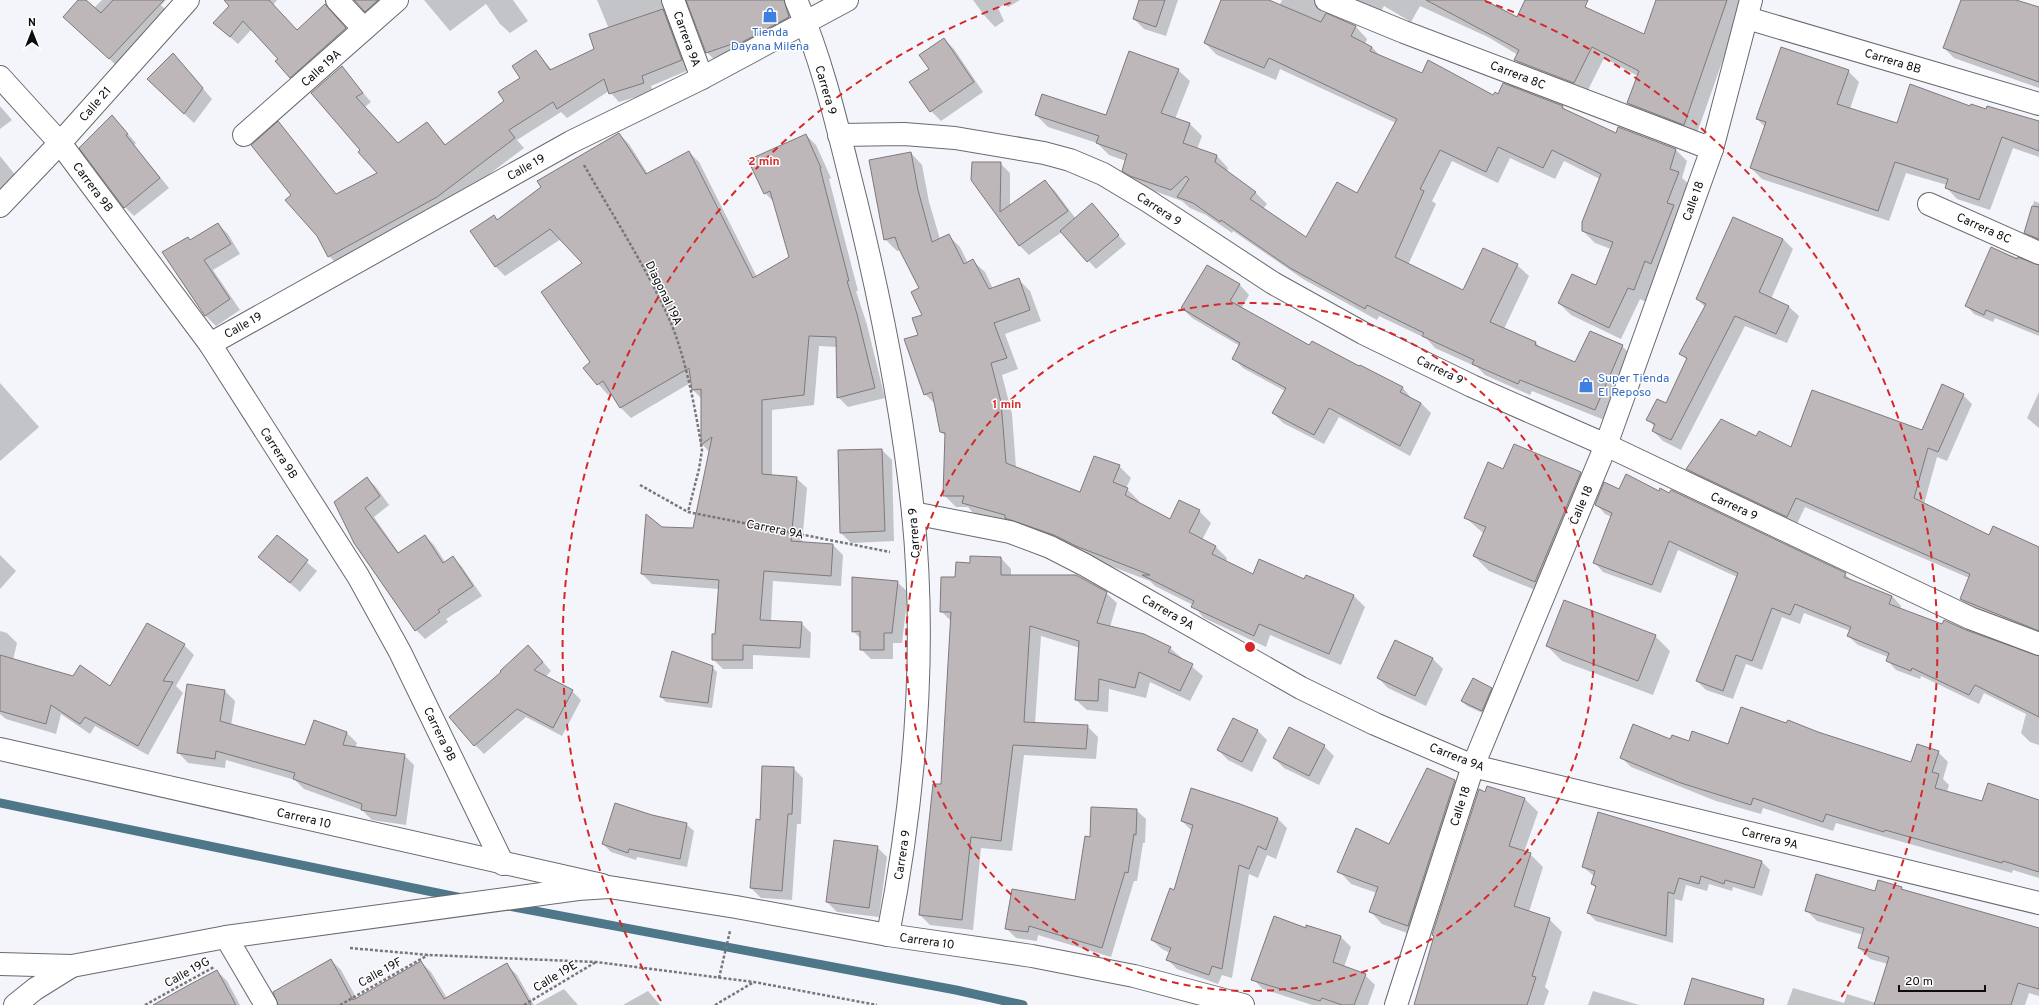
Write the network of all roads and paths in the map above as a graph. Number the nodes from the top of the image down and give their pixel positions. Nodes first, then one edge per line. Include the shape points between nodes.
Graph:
1 (188, 0) edge
2 (337, 0) edge
3 (397, 0) edge
4 (673, 0) edge
5 (796, 0) edge
6 (847, 0) edge
7 (1326, 0) edge
8 (1749, 9) edge
9 (806, 22) junction
10 (364, 29) junction
11 (0, 77) edge
12 (702, 78) junction
13 (2039, 104) edge
14 (244, 135) dead end
15 (839, 135) junction
16 (60, 142) junction
17 (571, 142) junction
18 (1712, 149) junction
19 (1928, 204) dead end
20 (0, 206) edge
21 (2039, 252) edge
22 (210, 344) junction
23 (1606, 445) junction
24 (640, 485) dead end
25 (688, 512) junction
26 (913, 513) junction
27 (916, 557) junction
28 (2039, 644) edge
29 (0, 749) edge
30 (1473, 766) junction
31 (503, 864) junction
32 (609, 887) junction
33 (2039, 903) edge
34 (729, 935) dead end
35 (888, 935) junction
36 (232, 946) junction
37 (343, 947) dead end
38 (429, 955) junction
39 (596, 962) junction
40 (0, 964) edge
41 (72, 966) junction
42 (719, 978) junction
43 (754, 982) junction
44 (15, 1005) edge
45 (145, 1005) edge
46 (266, 1005) edge
47 (340, 1005) edge
48 (524, 1005) edge
49 (715, 1005) edge
50 (878, 1005) edge
51 (1243, 1005) edge
52 (1396, 1005) edge

1 - 16 street, Calle 21
2 - 10 street
3 - 10 street, Calle 19A
4 - 12 street, Carrera 9A
5 - 9 street, Carrera 9
6 - 9 street, Calle 19
7 - 18 street, Carrera 8C
8 - 13 street, Carrera 8B
8 - 18 street, Calle 18
9 - 12 street, Calle 19
9 - 15 street, Carrera 9
10 - 14 street, Calle 19A
11 - 16 street, Carrera 9B
12 - 17 street, Calle 19
15 - 23 street, Carrera 9 via 904,134 955,138 1044,152 1070,160 1103,174 1273,283 1363,333 1472,386
15 - 26 street, Carrera 9 via 870,258 890,358 902,424
16 - 20 street, Calle 21
16 - 22 street, Carrera 9B
17 - 22 street, Calle 19
17 - 25 path, Diagonal 19A via 636,256 675,334 702,450
18 - 23 street, Calle 18
19 - 21 street, Carrera 8C
22 - 31 street, Carrera 9B via 358,576 400,652
23 - 28 street, Carrera 9 via 1970,618
23 - 30 street, Calle 18
24 - 25 path, Carrera 9A
25 - 27 path, Carrera 9A
26 - 27 street, Carrera 9
26 - 30 street, Carrera 9A via 949,518 1010,532 1050,547 1301,688 1375,724
27 - 35 street, Carrera 9 via 918,660 915,747 900,873
29 - 31 street, Carrera 10
30 - 33 street, Carrera 9A
30 - 52 street, Calle 18
31 - 32 street, Carrera 10
32 - 35 street, Carrera 10
32 - 36 street, Carrera 10 via 467,905
34 - 42 path
35 - 51 street, Carrera 10 via 1032,956 1118,973
36 - 41 street, Carrera 10
36 - 45 path, Calle 19G
36 - 46 street
37 - 38 path
38 - 39 path
38 - 47 path, Calle 19F
39 - 42 path
39 - 48 path, Calle 19E
40 - 41 street, Carrera 10
41 - 44 street
42 - 43 path
43 - 49 path
43 - 50 path

